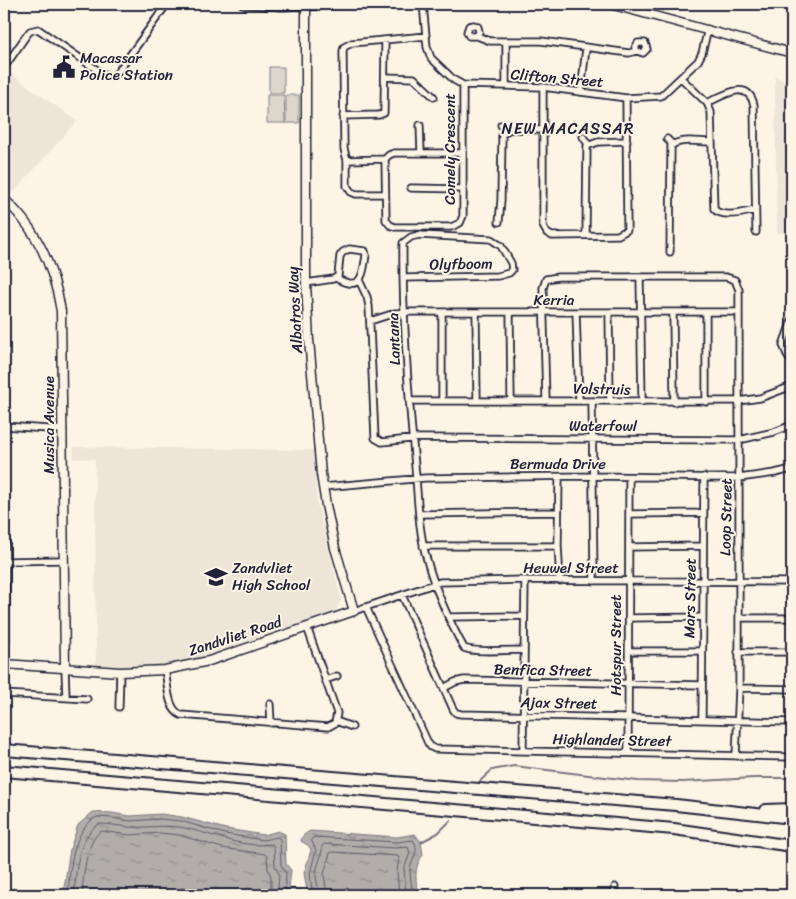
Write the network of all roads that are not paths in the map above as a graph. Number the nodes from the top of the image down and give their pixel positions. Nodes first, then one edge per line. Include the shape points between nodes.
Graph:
1 (167, 4) edge
2 (242, 4) edge
3 (335, 4) edge
4 (423, 4) edge
5 (610, 4) edge
6 (306, 5) edge
7 (629, 6) edge
8 (708, 29) junction
9 (426, 36) junction
10 (476, 36) dead end
11 (385, 40) junction
12 (506, 40) junction
13 (586, 48) junction
14 (637, 52) dead end
15 (792, 53) edge
16 (4, 68) edge
17 (385, 77) junction
18 (682, 78) junction
19 (463, 85) junction
20 (506, 85) junction
21 (543, 87) junction
22 (581, 91) junction
23 (434, 97) dead end
24 (626, 98) junction
25 (707, 103) junction
26 (343, 116) junction
27 (420, 125) dead end
28 (501, 125) dead end
29 (506, 130) junction
30 (542, 130) junction
31 (583, 137) dead end
32 (667, 139) dead end
33 (626, 141) junction
34 (711, 142) junction
35 (588, 144) junction
36 (672, 144) junction
37 (421, 152) junction
38 (462, 153) junction
39 (347, 160) junction
40 (385, 160) junction
41 (412, 188) dead end
42 (462, 189) junction
43 (385, 194) junction
44 (4, 198) edge
45 (501, 200) junction
46 (508, 200) dead end
47 (755, 210) junction
48 (499, 222) dead end
49 (756, 232) dead end
50 (586, 235) junction
51 (406, 240) joint
52 (670, 252) dead end
53 (640, 277) junction
54 (336, 278) junction
55 (404, 278) junction
56 (359, 280) junction
57 (306, 283) junction
58 (405, 312) junction
59 (442, 312) junction
60 (476, 312) junction
61 (510, 312) junction
62 (544, 312) junction
63 (576, 312) junction
64 (609, 312) junction
65 (640, 312) junction
66 (673, 312) junction
67 (706, 312) junction
68 (739, 312) junction
69 (792, 320) edge
70 (370, 321) junction
71 (4, 337) edge
72 (4, 359) edge
73 (792, 361) edge
74 (792, 386) edge
75 (511, 400) junction
76 (546, 400) junction
77 (409, 401) junction
78 (442, 401) junction
79 (477, 401) junction
80 (579, 401) junction
81 (592, 401) junction
82 (610, 401) junction
83 (739, 401) junction
84 (642, 402) junction
85 (674, 402) junction
86 (706, 402) junction
87 (792, 425) edge
88 (4, 426) edge
89 (63, 430) junction
90 (412, 439) junction
91 (593, 439) junction
92 (739, 440) junction
93 (792, 469) edge
94 (593, 476) junction
95 (559, 477) junction
96 (628, 477) junction
97 (704, 477) junction
98 (416, 478) junction
99 (740, 478) junction
100 (323, 487) junction
101 (4, 489) edge
102 (558, 512) junction
103 (703, 513) junction
104 (420, 514) junction
105 (629, 514) junction
106 (423, 546) junction
107 (558, 546) junction
108 (703, 546) junction
109 (629, 547) junction
110 (64, 560) junction
111 (6, 561) junction
112 (525, 580) junction
113 (560, 581) junction
114 (594, 581) junction
115 (628, 581) junction
116 (704, 581) junction
117 (738, 581) junction
118 (792, 582) edge
119 (434, 584) junction
120 (402, 595) junction
121 (366, 607) junction
122 (354, 611) junction
123 (450, 616) junction
124 (524, 616) junction
125 (703, 617) junction
126 (629, 618) junction
127 (739, 618) junction
128 (792, 618) edge
129 (307, 628) junction
130 (4, 645) edge
131 (524, 650) junction
132 (629, 651) junction
133 (702, 651) junction
134 (738, 652) junction
135 (792, 652) edge
136 (4, 664) edge
137 (65, 668) junction
138 (165, 670) junction
139 (120, 672) junction
140 (337, 676) dead end
141 (325, 680) junction
142 (523, 683) junction
143 (628, 683) junction
144 (702, 685) junction
145 (444, 688) junction
146 (739, 688) junction
147 (792, 690) edge
148 (4, 694) edge
149 (66, 698) junction
150 (87, 699) dead end
151 (270, 704) dead end
152 (118, 707) dead end
153 (523, 715) junction
154 (629, 718) junction
155 (702, 720) junction
156 (336, 721) junction
157 (738, 721) junction
158 (792, 722) edge
159 (271, 723) junction
160 (352, 727) dead end
161 (4, 750) edge
162 (522, 751) junction
163 (628, 753) junction
164 (736, 756) junction
165 (792, 756) edge
166 (4, 770) edge
167 (792, 809) edge
168 (727, 811) junction
169 (792, 818) edge
170 (693, 832) junction
171 (792, 840) edge
172 (792, 846) edge
173 (615, 887) dead end
174 (615, 895) edge

1 - 16 street via 111,77 35,29 26,36
2 - 6 street
3 - 6 street
4 - 9 street
5 - 7 street
6 - 57 street, Albatros Way
7 - 8 street
8 - 15 street
8 - 18 street, Clifton Street via 700,57
9 - 11 street
9 - 19 street via 431,58
10 - 12 street via 483,40
11 - 17 street
11 - 26 street via 352,43 344,47
12 - 13 street
12 - 20 street
13 - 14 street
13 - 22 street
17 - 23 street via 414,78
17 - 26 street via 383,114
18 - 24 street, Clifton Street via 661,96
18 - 25 street
19 - 20 street, Clifton Street
19 - 38 street, Comely Crescent
20 - 21 street, Clifton Street
21 - 22 street, Clifton Street
21 - 30 street
22 - 24 street, Clifton Street
24 - 33 street
25 - 34 street via 712,115
25 - 47 street via 738,90 747,92 752,99
26 - 39 street
27 - 37 street
28 - 29 street
29 - 30 street
29 - 45 street via 501,138
30 - 50 street via 544,228 552,236
31 - 35 street
32 - 36 street
33 - 35 street
33 - 50 street via 627,229 618,235
34 - 36 street
34 - 47 street via 714,209 722,214
35 - 50 street
36 - 52 street via 674,234
37 - 38 street
37 - 40 street via 394,153
38 - 42 street, Comely Crescent
39 - 40 street
39 - 43 street via 347,186 351,192
40 - 43 street, Comely Crescent
41 - 42 street
42 - 43 street, Comely Crescent via 462,220 451,227 390,225 386,220
44 - 89 street, Musica Avenue via 29,226 43,250 59,296
45 - 46 street
45 - 48 street
47 - 49 street
51 - 55 street, Lantana via 403,243
51 - 55 street, Olyfboom via 419,236 490,239 501,246 512,270 498,276
53 - 62 street via 546,279
53 - 65 street
53 - 68 street, Loop Street via 726,277 735,280
54 - 56 street via 346,282
54 - 56 street via 340,273 340,256 349,249 365,251
54 - 57 street
55 - 58 street, Lantana
56 - 70 street via 367,297
57 - 100 street, Albatros Way
58 - 59 street, Kerria
58 - 70 street, Kerria
58 - 77 street, Lantana
59 - 60 street, Kerria
59 - 78 street
60 - 61 street, Kerria
60 - 79 street
61 - 62 street, Kerria
61 - 75 street
62 - 63 street, Kerria
62 - 76 street
63 - 64 street, Kerria
63 - 80 street
64 - 65 street, Kerria
64 - 82 street
65 - 66 street, Kerria
65 - 84 street
66 - 67 street, Kerria
66 - 85 street
67 - 68 street, Kerria
67 - 86 street
68 - 83 street, Loop Street
69 - 73 street via 783,346
70 - 90 street, Waterfowl via 375,438 382,442
71 - 72 street
74 - 83 street, Volstruis via 760,398
75 - 76 street, Volstruis
75 - 79 street, Volstruis
76 - 80 street, Volstruis
77 - 78 street, Volstruis
77 - 90 street, Lantana
78 - 79 street, Volstruis
80 - 81 street, Volstruis
81 - 82 street, Volstruis
81 - 91 street
82 - 84 street, Volstruis
83 - 86 street, Volstruis
83 - 92 street, Loop Street
84 - 85 street, Volstruis
85 - 86 street, Volstruis
87 - 92 street, Waterfowl
88 - 89 street
89 - 110 street, Musica Avenue
90 - 91 street, Waterfowl
90 - 98 street, Lantana
91 - 92 street, Waterfowl
91 - 94 street
92 - 99 street, Loop Street
93 - 99 street, Bermuda Drive
94 - 95 street, Bermuda Drive
94 - 96 street, Bermuda Drive
94 - 114 street
95 - 98 street, Bermuda Drive
95 - 102 street
96 - 97 street, Bermuda Drive
96 - 105 street, Hotspur Street
97 - 99 street, Bermuda Drive
97 - 103 street, Mars Street
98 - 100 street, Bermuda Drive
98 - 104 street, Lantana
99 - 117 street, Loop Street
100 - 122 street, Albatros Way via 332,536
101 - 111 street
102 - 104 street
102 - 107 street
103 - 105 street
103 - 108 street, Mars Street
104 - 106 street, Lantana
105 - 109 street, Hotspur Street
106 - 107 street
106 - 119 street, Lantana
107 - 113 street
108 - 109 street
108 - 116 street, Mars Street
109 - 115 street, Hotspur Street
110 - 111 street
110 - 137 street, Musica Avenue
111 - 130 street
112 - 113 street, Heuwel Street
112 - 119 street, Heuwel Street
112 - 124 street
113 - 114 street, Heuwel Street
114 - 115 street, Heuwel Street
115 - 116 street, Heuwel Street
115 - 126 street, Hotspur Street
116 - 117 street, Heuwel Street
116 - 125 street, Mars Street
117 - 118 street, Heuwel Street
117 - 127 street, Loop Street
119 - 120 street, Heuwel Street
119 - 123 street, Lantana
120 - 121 street, Heuwel Street
120 - 145 street, Ajax Street
121 - 122 street, Heuwel Street
121 - 162 street, Highlander Street via 431,747
122 - 129 street, Zandvliet Road
123 - 124 street
123 - 131 street, Lantana via 467,650
124 - 131 street
125 - 126 street
125 - 133 street, Mars Street
126 - 132 street, Hotspur Street
127 - 128 street
127 - 134 street, Loop Street
129 - 138 street, Zandvliet Road via 209,661
129 - 141 street
131 - 142 street
132 - 133 street
132 - 143 street, Hotspur Street
133 - 144 street, Mars Street
134 - 135 street
134 - 146 street, Loop Street
136 - 137 street, Zandvliet Road
137 - 139 street, Zandvliet Road
137 - 149 street
138 - 139 street, Zandvliet Road
138 - 159 street via 171,704 181,716
139 - 152 street
140 - 141 street
141 - 156 street via 337,713
142 - 143 street, Benfica Street
142 - 145 street, Benfica Street via 464,680
142 - 153 street
143 - 144 street, Benfica Street
143 - 154 street, Hotspur Street
144 - 155 street, Mars Street
145 - 153 street, Ajax Street via 456,713
146 - 147 street
146 - 157 street, Loop Street
148 - 149 street
149 - 150 street
151 - 159 street
153 - 154 street, Ajax Street
153 - 162 street
154 - 155 street, Ajax Street
154 - 163 street, Hotspur Street
155 - 157 street, Ajax Street
156 - 159 street via 325,727
156 - 160 street
157 - 158 street, Ajax Street
157 - 164 street, Loop Street
161 - 168 highway
162 - 163 street, Highlander Street
163 - 164 street, Highlander Street
164 - 165 street, Highlander Street
166 - 170 highway
167 - 168 highway
168 - 169 highway
170 - 171 highway
170 - 172 highway
173 - 174 street

